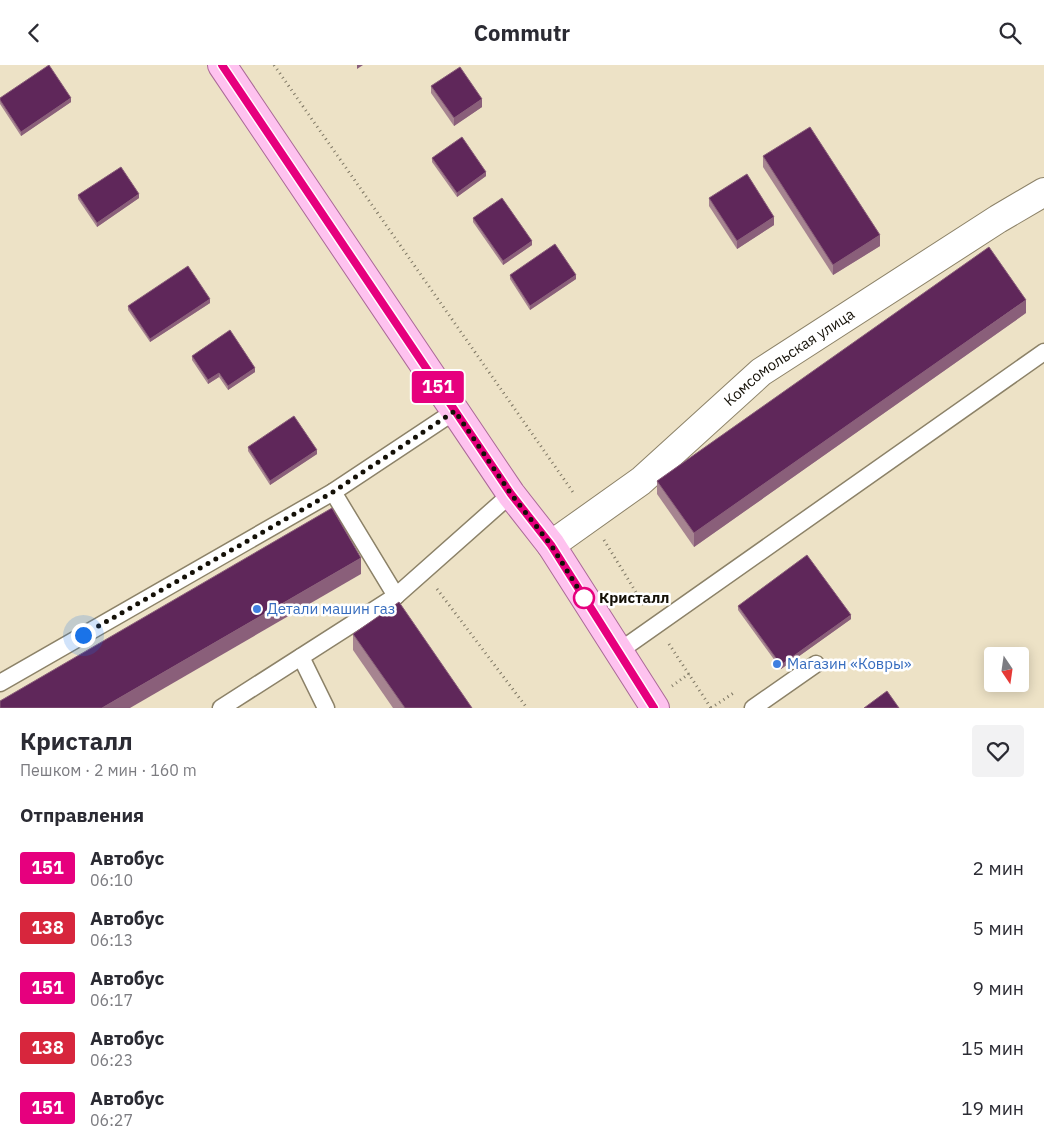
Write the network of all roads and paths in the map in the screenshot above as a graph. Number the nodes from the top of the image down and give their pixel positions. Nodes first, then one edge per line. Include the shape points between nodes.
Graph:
1 (222, 65) edge
2 (274, 65) edge
3 (1044, 192) edge
4 (1044, 352) edge
5 (455, 411) junction
6 (333, 492) junction
7 (511, 494) junction
8 (590, 517) junction
9 (551, 545) junction
10 (422, 571) junction
11 (396, 596) junction
12 (656, 625) junction
13 (618, 652) junction
14 (301, 657) junction
15 (816, 664) dead end
16 (0, 683) edge
17 (221, 708) edge
18 (326, 708) edge
19 (527, 708) edge
20 (654, 708) edge
21 (711, 708) edge
22 (753, 708) edge

1 - 5 main road
2 - 8 path
3 - 8 street, Комсомольская улица via 761,373 641,481
4 - 12 lane
5 - 6 lane
5 - 7 main road
6 - 11 lane
6 - 16 lane
7 - 9 main road
7 - 10 lane
8 - 9 street, Комсомольская улица
8 - 12 path
9 - 13 main road
10 - 11 lane
10 - 19 path
11 - 14 lane
12 - 13 lane
12 - 21 path
13 - 20 main road
14 - 17 lane
14 - 18 lane
15 - 22 lane

